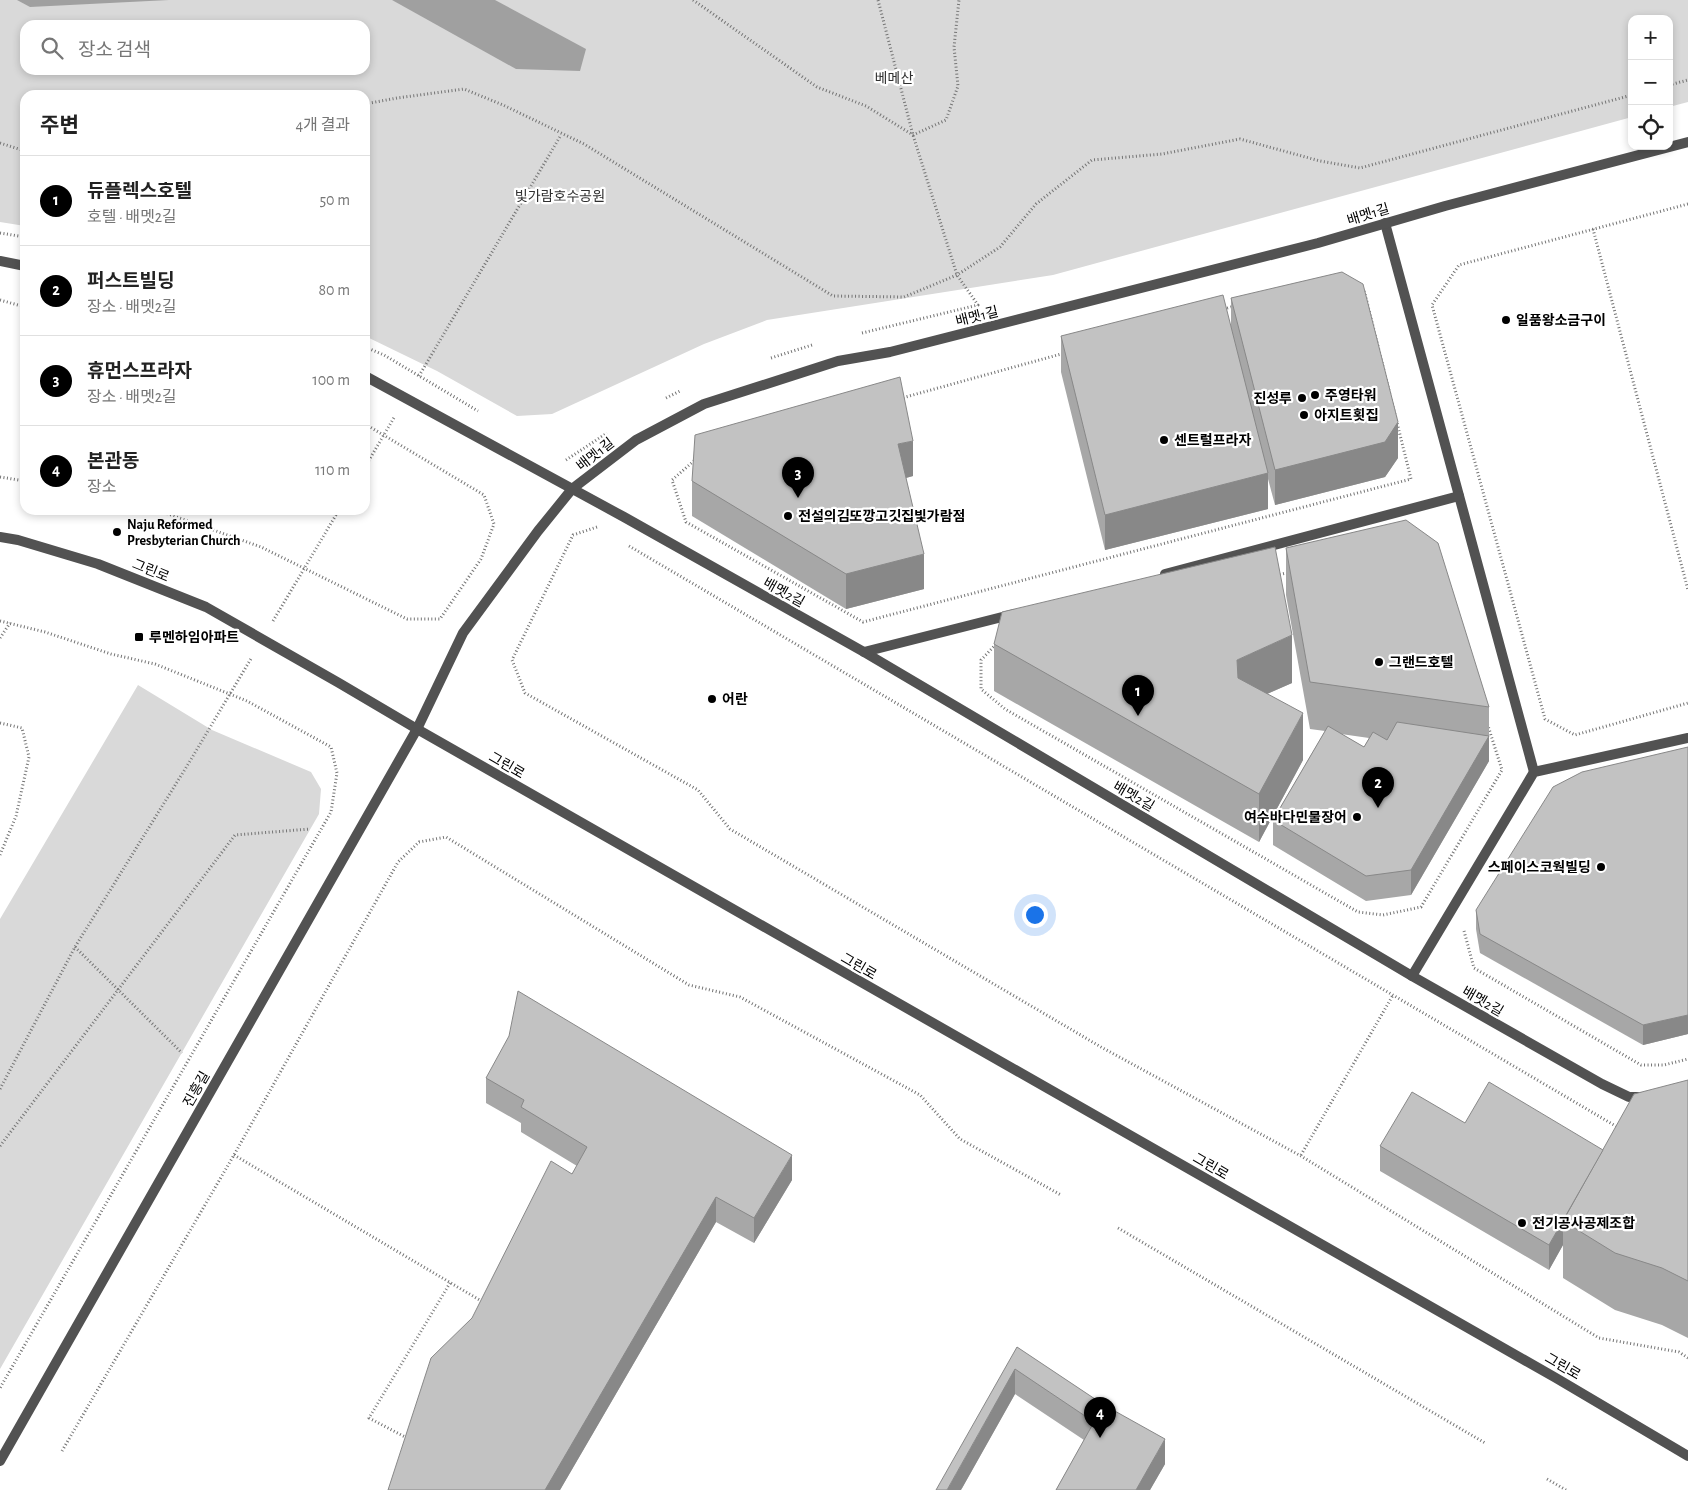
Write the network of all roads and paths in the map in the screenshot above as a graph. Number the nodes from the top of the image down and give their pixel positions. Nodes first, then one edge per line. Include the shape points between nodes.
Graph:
1 (693, 0) edge
2 (878, 0) edge
3 (959, 0) edge
4 (1688, 80) edge
5 (1673, 85) edge
6 (1628, 97) edge
7 (370, 103) edge
8 (561, 134) junction
9 (912, 136) junction
10 (1688, 142) edge
11 (0, 143) edge
12 (20, 149) edge
13 (1688, 204) edge
14 (1385, 223) junction
15 (1593, 229) junction
16 (0, 233) edge
17 (20, 236) edge
18 (0, 261) edge
19 (20, 265) edge
20 (957, 275) junction
21 (1364, 290) joint
22 (0, 300) edge
23 (20, 306) edge
24 (861, 334) dead end
25 (814, 344) dead end
26 (370, 349) edge
27 (770, 358) dead end
28 (370, 379) edge
29 (416, 381) dead end
30 (682, 390) dead end
31 (665, 398) dead end
32 (482, 413) dead end
33 (396, 416) dead end
34 (370, 427) edge
35 (608, 433) dead end
36 (560, 457) dead end
37 (370, 459) edge
38 (0, 477) edge
39 (20, 480) edge
40 (572, 489) junction
41 (1459, 496) junction
42 (171, 515) edge
43 (603, 526) dead end
44 (0, 537) edge
45 (622, 541) dead end
46 (1406, 545) joint
47 (1157, 576) edge
48 (1688, 590) edge
49 (1022, 612) edge
50 (0, 621) edge
51 (10, 623) junction
52 (0, 638) edge
53 (864, 652) junction
54 (1688, 703) edge
55 (0, 723) edge
56 (416, 730) junction
57 (1688, 738) edge
58 (187, 766) dead end
59 (1534, 772) junction
60 (310, 829) dead end
61 (0, 855) edge
62 (1463, 928) dead end
63 (75, 947) junction
64 (1412, 976) junction
65 (118, 991) junction
66 (1393, 995) junction
67 (182, 1053) dead end
68 (1688, 1058) edge
69 (0, 1089) edge
70 (1656, 1096) edge
71 (1620, 1129) edge
72 (0, 1146) edge
73 (234, 1154) junction
74 (1301, 1156) junction
75 (1061, 1195) dead end
76 (1118, 1228) dead end
77 (450, 1283) junction
78 (490, 1306) edge
79 (1688, 1358) edge
80 (0, 1388) edge
81 (412, 1441) edge
82 (1485, 1443) dead end
83 (62, 1451) dead end
84 (1688, 1456) edge
85 (0, 1461) edge
86 (1547, 1479) dead end
87 (1566, 1490) edge

1 - 9 path via 817,87 866,106
2 - 9 path
3 - 9 path via 954,47 958,86 946,120
4 - 5 path
6 - 20 path via 1360,168 1320,161 1240,139 1162,154 1092,160 1036,204 1000,247
7 - 8 path via 464,89
8 - 20 path via 584,144 833,296 904,297
8 - 29 path
9 - 20 path
10 - 14 street, 배멧1길
11 - 12 path
13 - 15 path
14 - 40 street, 배멧1길 via 1308,246 890,352 838,361 704,404 636,440
14 - 41 street
15 - 48 path
15 - 54 path via 1460,265 1432,305 1545,720 1575,735
16 - 17 path
18 - 19 street
20 - 24 path via 978,305
21 - 21 path via 1336,278 703,453 672,480 686,522 863,622 1411,479
22 - 23 path
25 - 27 path
26 - 32 path
28 - 40 street
30 - 31 path
33 - 37 path
34 - 42 path via 484,495 494,524 481,559 440,619 407,619 262,548
35 - 36 path via 567,460
38 - 39 path
40 - 53 street, 배멧2길
40 - 56 street, 배멧1길 via 462,632
41 - 47 street
41 - 59 street
43 - 74 path via 572,535 512,660 525,693 698,790 730,829 1101,1047
44 - 56 street, 그린로 via 98,564 206,607
45 - 66 path
46 - 46 path via 1000,640 981,660 981,689 1005,709 1358,912 1384,915 1421,908 1502,770 1432,549
49 - 53 street
50 - 51 path
51 - 52 path
51 - 80 path via 155,664 247,700 331,747 337,773 331,812
53 - 64 street, 배멧2길
55 - 61 path via 22,728 29,757 16,816
56 - 84 street, 그린로 via 1548,1373
56 - 85 street, 진흥길
57 - 59 street
58 - 63 path
59 - 64 street
60 - 65 path via 235,836
62 - 68 path via 1474,968 1632,1060 1641,1065 1664,1065
63 - 65 path
63 - 69 path
64 - 70 street, 배멧2길 via 1602,1084 1629,1097
65 - 67 path
65 - 72 path
66 - 71 path
66 - 74 path
73 - 75 path via 398,862 419,842 446,836 688,985 740,997 920,1095 960,1139
73 - 77 path
73 - 83 path
74 - 79 path via 1599,1338 1679,1352
76 - 82 path
77 - 78 path
77 - 81 path via 369,1418
86 - 87 path

